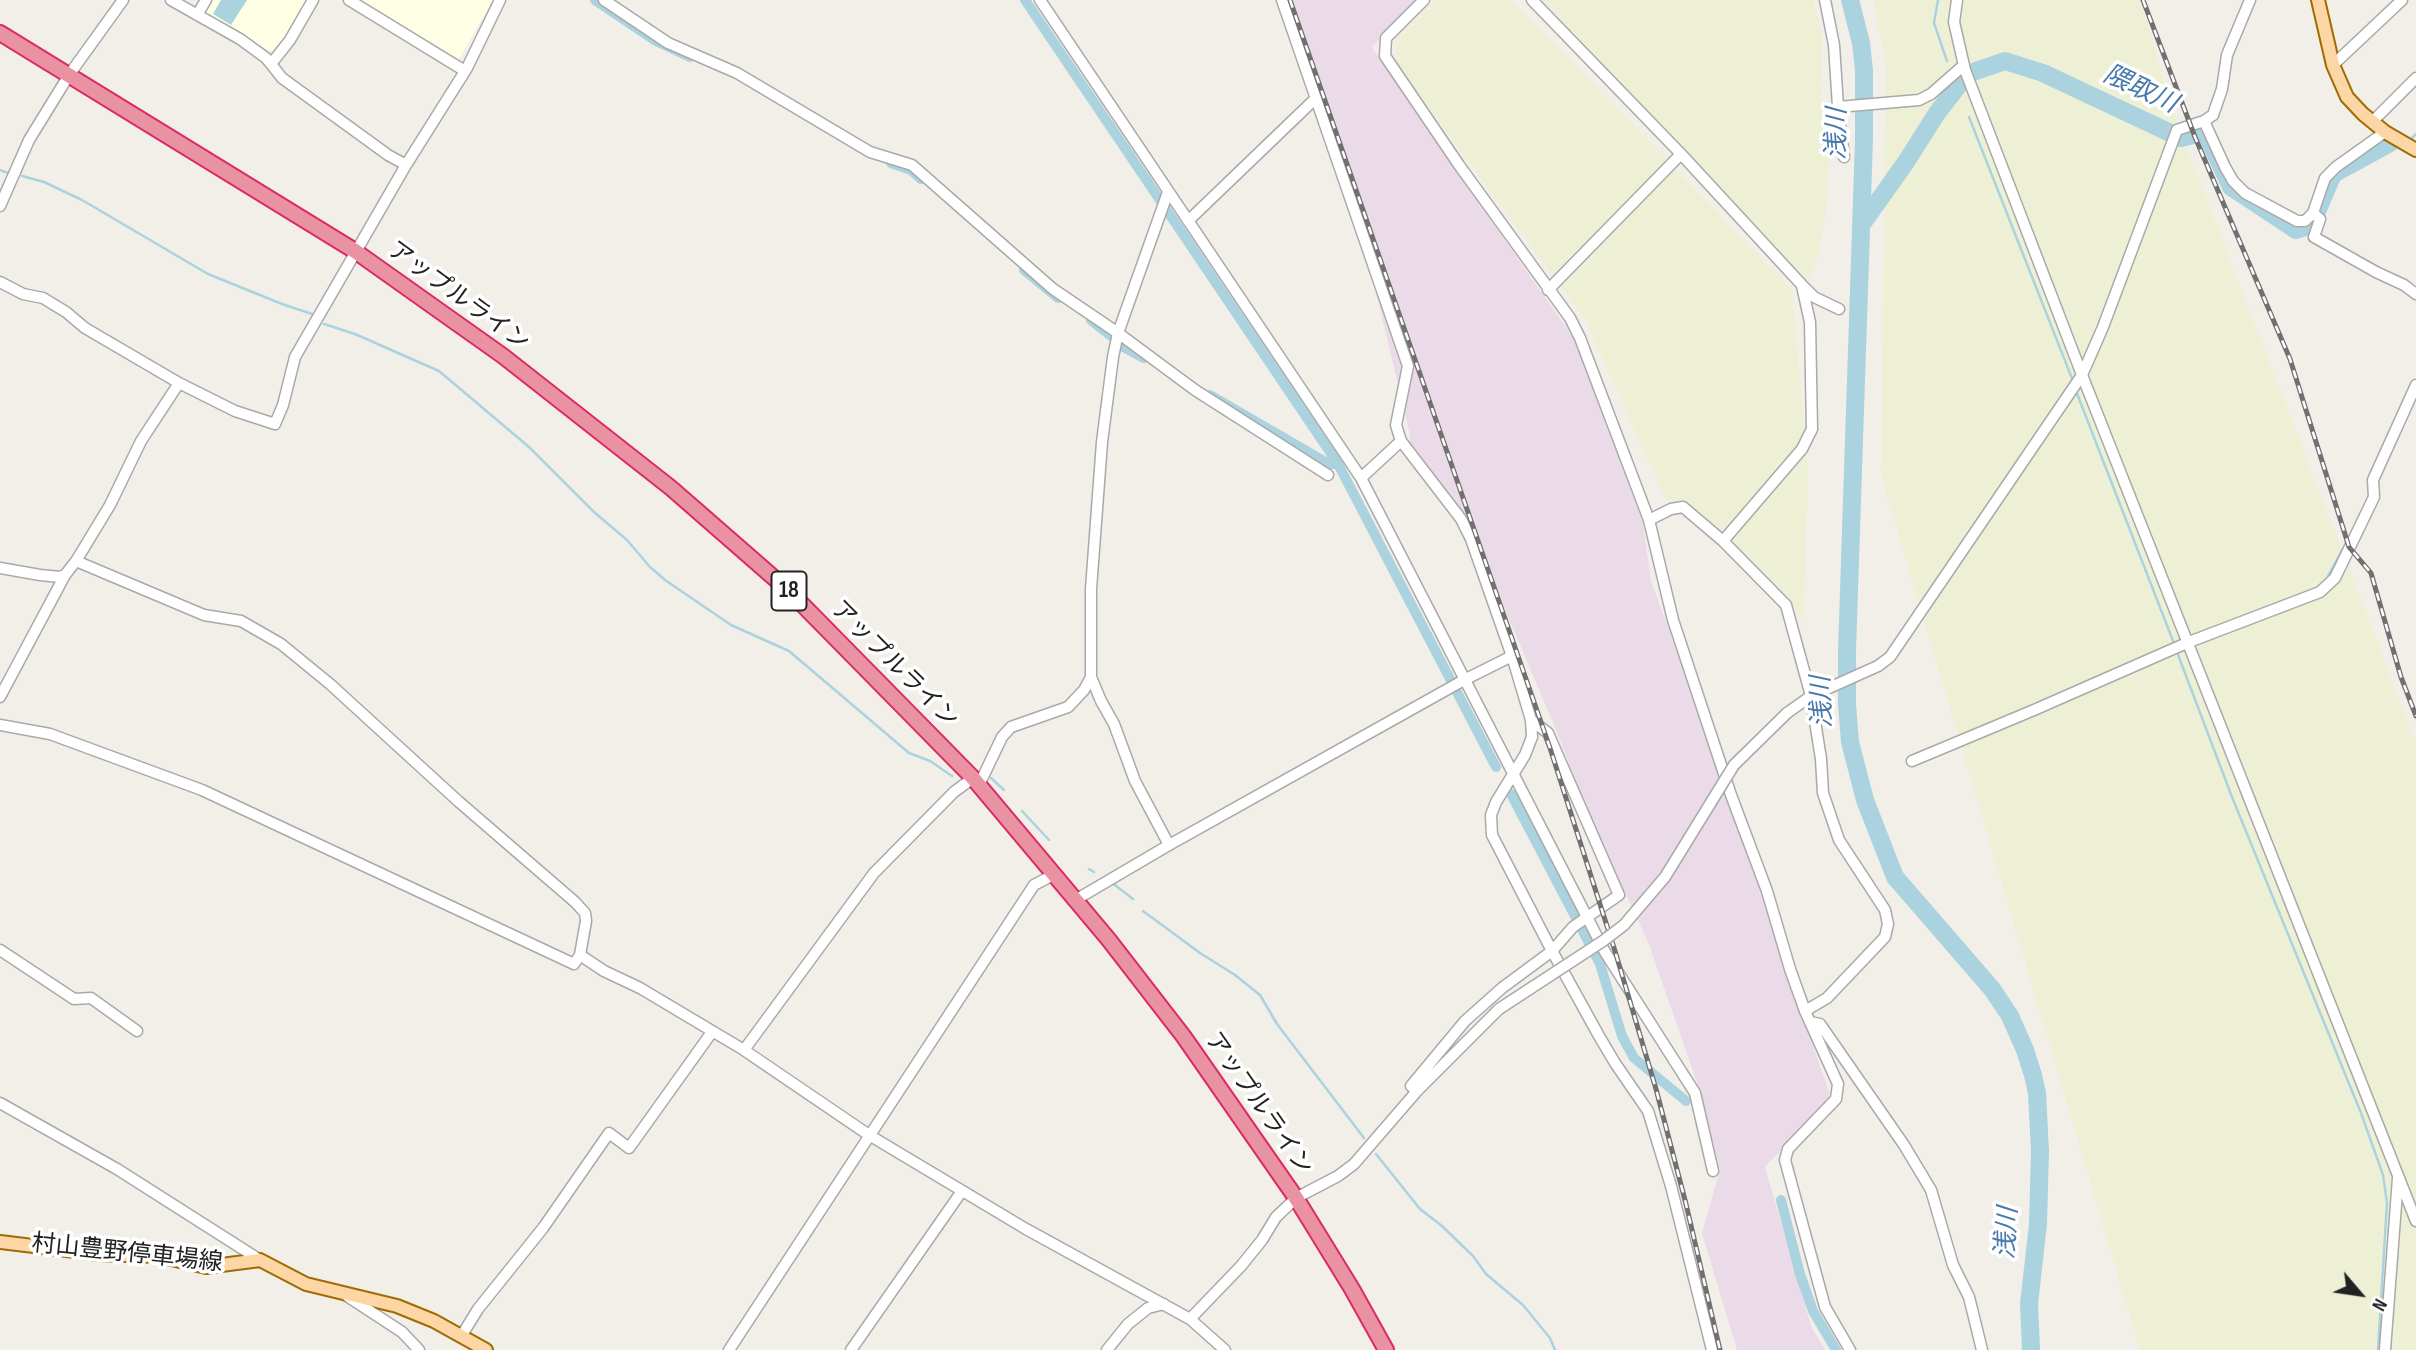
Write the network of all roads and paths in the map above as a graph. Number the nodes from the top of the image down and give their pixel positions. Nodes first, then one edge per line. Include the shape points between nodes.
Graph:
1 (122, 0) edge
2 (171, 0) edge
3 (206, 0) edge
4 (313, 0) edge
5 (349, 0) edge
6 (500, 0) edge
7 (604, 0) edge
8 (1040, 0) edge
9 (1282, 0) edge
10 (1424, 0) edge
11 (1532, 0) edge
12 (1825, 0) edge
13 (1957, 0) edge
14 (2250, 0) edge
15 (2318, 0) edge
16 (2402, 0) edge
17 (198, 15) junction
18 (0, 33) edge
19 (271, 64) junction
20 (2333, 65) junction
21 (1965, 68) junction
22 (465, 71) junction
23 (69, 75) junction
24 (2416, 78) edge
25 (1315, 99) junction
26 (1840, 107) junction
27 (2204, 121) junction
28 (2372, 122) junction
29 (2385, 132) junction
30 (2416, 150) edge
31 (1681, 154) junction
32 (1844, 157) dead end
33 (406, 165) junction
34 (1166, 195) junction
35 (0, 206) edge
36 (2315, 215) junction
37 (1188, 221) junction
38 (355, 251) junction
39 (0, 282) edge
40 (1802, 285) junction
41 (1548, 290) junction
42 (2416, 294) edge
43 (1839, 309) dead end
44 (1118, 333) junction
45 (2082, 375) junction
46 (179, 383) junction
47 (2416, 385) edge
48 (1401, 441) junction
49 (1328, 475) dead end
50 (1361, 478) junction
51 (1649, 520) junction
52 (1723, 541) junction
53 (76, 561) junction
54 (0, 568) edge
55 (65, 575) junction
56 (2189, 642) junction
57 (1512, 656) junction
58 (1091, 677) junction
59 (1461, 681) junction
60 (1811, 696) junction
61 (0, 697) edge
62 (1531, 720) junction
63 (0, 725) edge
64 (1912, 761) dead end
65 (1512, 775) junction
66 (976, 781) junction
67 (1169, 845) junction
68 (1055, 874) junction
69 (1077, 899) junction
70 (1586, 920) junction
71 (0, 950) edge
72 (1552, 951) junction
73 (580, 955) junction
74 (1805, 1011) junction
75 (1810, 1022) junction
76 (137, 1031) dead end
77 (712, 1032) junction
78 (744, 1050) junction
79 (1417, 1091) junction
80 (0, 1103) edge
81 (869, 1135) junction
82 (1713, 1171) dead end
83 (2398, 1174) junction
84 (962, 1191) junction
85 (1296, 1198) junction
86 (2416, 1221) edge
87 (0, 1242) edge
88 (260, 1261) junction
89 (343, 1293) junction
90 (1164, 1304) junction
91 (1190, 1319) junction
92 (462, 1335) junction
93 (419, 1350) edge
94 (486, 1350) edge
95 (729, 1350) edge
96 (850, 1350) edge
97 (1107, 1350) edge
98 (1225, 1350) edge
99 (1386, 1350) edge
100 (1712, 1350) edge
101 (1850, 1350) edge
102 (1982, 1350) edge
103 (2385, 1350) edge

1 - 23 street
2 - 17 street
3 - 17 street
4 - 19 street
5 - 22 street
6 - 22 street
7 - 44 street via 668,43 737,73 870,152 912,165 1053,289
8 - 34 street
9 - 25 street
10 - 41 street via 1386,38 1385,56
11 - 31 street
12 - 26 street via 1835,45
13 - 21 street via 1954,22
14 - 27 street via 2227,55 2214,112
15 - 20 main road
16 - 20 street
17 - 19 street
18 - 23 highway, アップルライン / 18
19 - 33 street via 282,78
20 - 28 main road via 2347,97
21 - 26 street via 1919,100
21 - 45 street
22 - 33 street
23 - 35 street via 29,139
23 - 38 highway, アップルライン / 18
24 - 28 street
25 - 37 street
25 - 48 street via 1408,366 1396,425
26 - 32 street
27 - 36 street via 2233,181 2245,193 2297,221
27 - 45 street via 2177,130
28 - 29 main road
29 - 30 main road
29 - 36 street via 2325,178
31 - 40 street
31 - 41 street
33 - 38 street
34 - 37 street
34 - 44 street
36 - 42 street via 2320,219 2314,237
37 - 50 street
38 - 46 street via 295,358 275,424 235,411
38 - 66 highway, アップルライン / 18 via 503,356 671,488 789,591
39 - 46 street via 43,298
40 - 43 street via 1814,297
40 - 52 street via 1810,322 1812,429 1802,449
41 - 51 street via 1580,338
44 - 49 street via 1195,390
44 - 58 street via 1102,442 1091,589
45 - 56 street
45 - 60 street via 1890,657
46 - 53 street via 141,441
47 - 56 street via 2373,480 2374,497 2336,578 2320,592
48 - 50 street
48 - 57 street via 1461,519
50 - 59 street
51 - 52 street via 1682,507
51 - 74 street via 1673,620
52 - 60 street via 1786,605
53 - 55 street
53 - 73 street via 204,615 242,621 281,644 575,902 586,921
54 - 55 street
55 - 61 street
56 - 64 street
56 - 83 street
57 - 59 street
57 - 62 street
58 - 66 street via 1068,707 1011,727
58 - 67 street via 1135,781
59 - 65 street
59 - 67 street
60 - 74 street via 1823,793 1839,840 1885,910 1888,925 1885,937 1827,998
60 - 79 street, bridge via 1734,765 1665,877 1624,925 1499,1009
62 - 65 street via 1532,737
62 - 70 street via 1548,733 1619,895
63 - 73 street via 50,734 202,789 574,964
65 - 70 street
65 - 72 street via 1491,815 1492,835
66 - 68 highway, アップルライン / 18
66 - 78 street via 954,792 874,873
67 - 69 street
68 - 69 highway, アップルライン / 18
68 - 81 street via 1034,884
69 - 85 highway, アップルライン / 18 via 1184,1037
70 - 72 street via 1573,927
70 - 82 street via 1695,1093
71 - 76 street via 74,999 92,998
72 - 79 street via 1465,1021 1410,1086
72 - 100 street via 1615,1063 1648,1111
73 - 77 street
74 - 75 street
75 - 101 street via 1838,1084 1836,1099 1787,1149 1785,1160 1825,1307
75 - 102 street via 1820,1024 1931,1190 1953,1265 1969,1297
77 - 78 street
77 - 92 street via 629,1148 609,1133
78 - 81 street
79 - 85 street via 1354,1164
80 - 88 street via 117,1169
81 - 84 street
81 - 95 street
83 - 86 street
83 - 103 street
84 - 90 street
84 - 96 street
85 - 91 street
85 - 99 highway, アップルライン / 18
87 - 88 main road, 村山豊野停車場線 via 158,1256 206,1267
88 - 89 main road via 306,1284
89 - 92 main road via 397,1306
89 - 93 street via 402,1332
90 - 91 street
90 - 97 street via 1148,1308
91 - 98 street
92 - 94 main road

